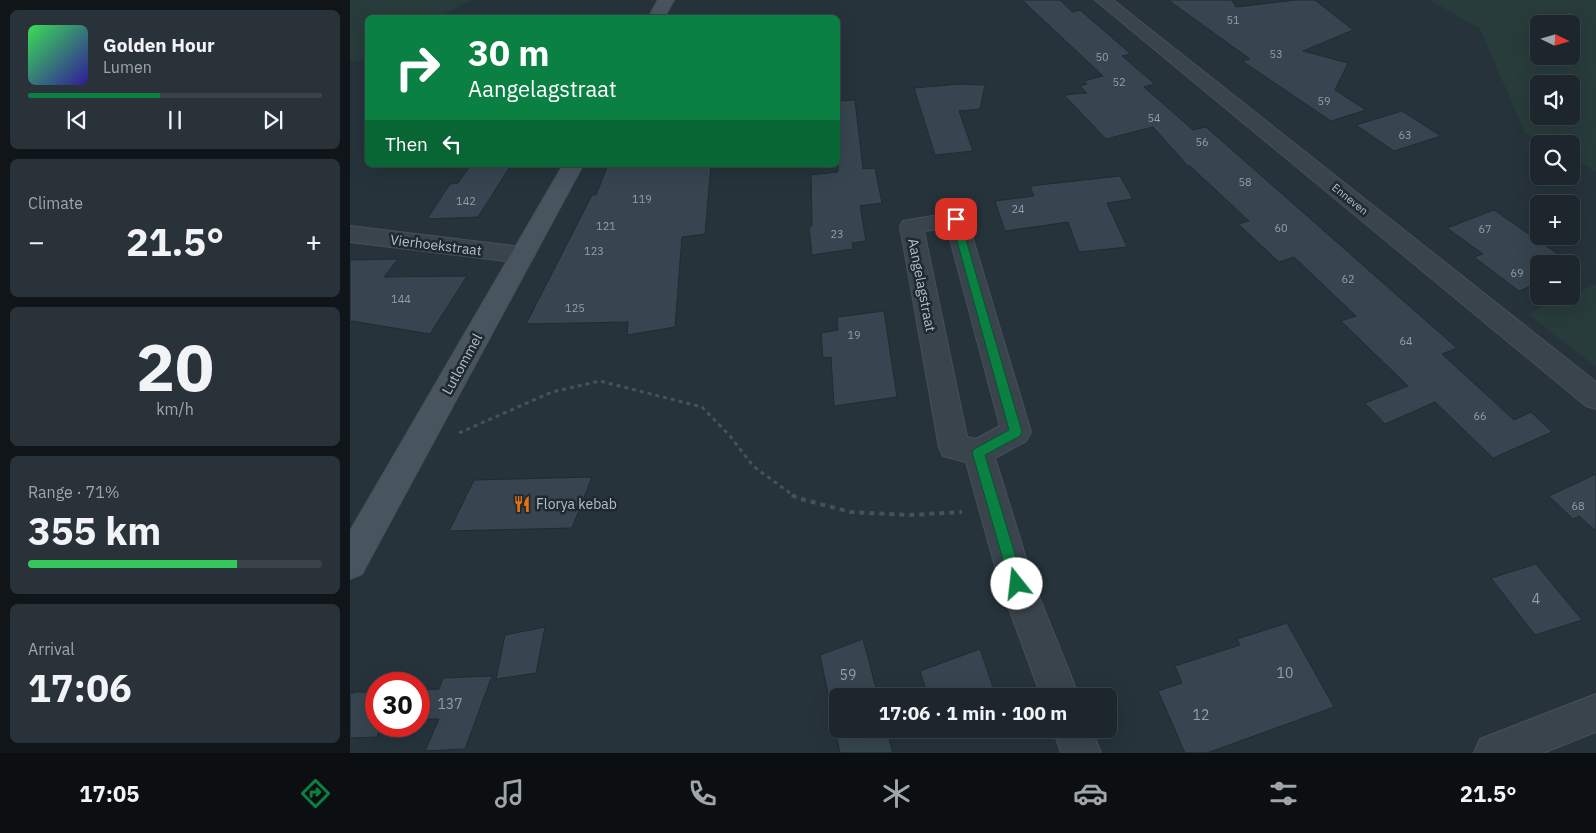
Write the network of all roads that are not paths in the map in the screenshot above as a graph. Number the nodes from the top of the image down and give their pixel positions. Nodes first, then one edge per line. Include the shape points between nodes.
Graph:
1 (666, 0) edge
2 (1104, 0) edge
3 (658, 15) edge
4 (572, 167) edge
5 (350, 234) edge
6 (523, 255) junction
7 (1596, 398) edge
8 (978, 452) junction
9 (350, 564) edge
10 (1057, 688) edge
11 (1596, 713) edge
12 (1075, 738) edge
13 (1081, 753) edge
14 (1494, 753) edge

1 - 3 main road
2 - 7 street, Enneven
4 - 6 main road, Lutlommel
5 - 6 street, Vierhoekstraat
6 - 9 main road, Lutlommel
8 - 8 street, Aangelagstraat via 1016,432 956,219 911,226 954,447
8 - 10 street via 1017,584
11 - 14 street
12 - 13 street

